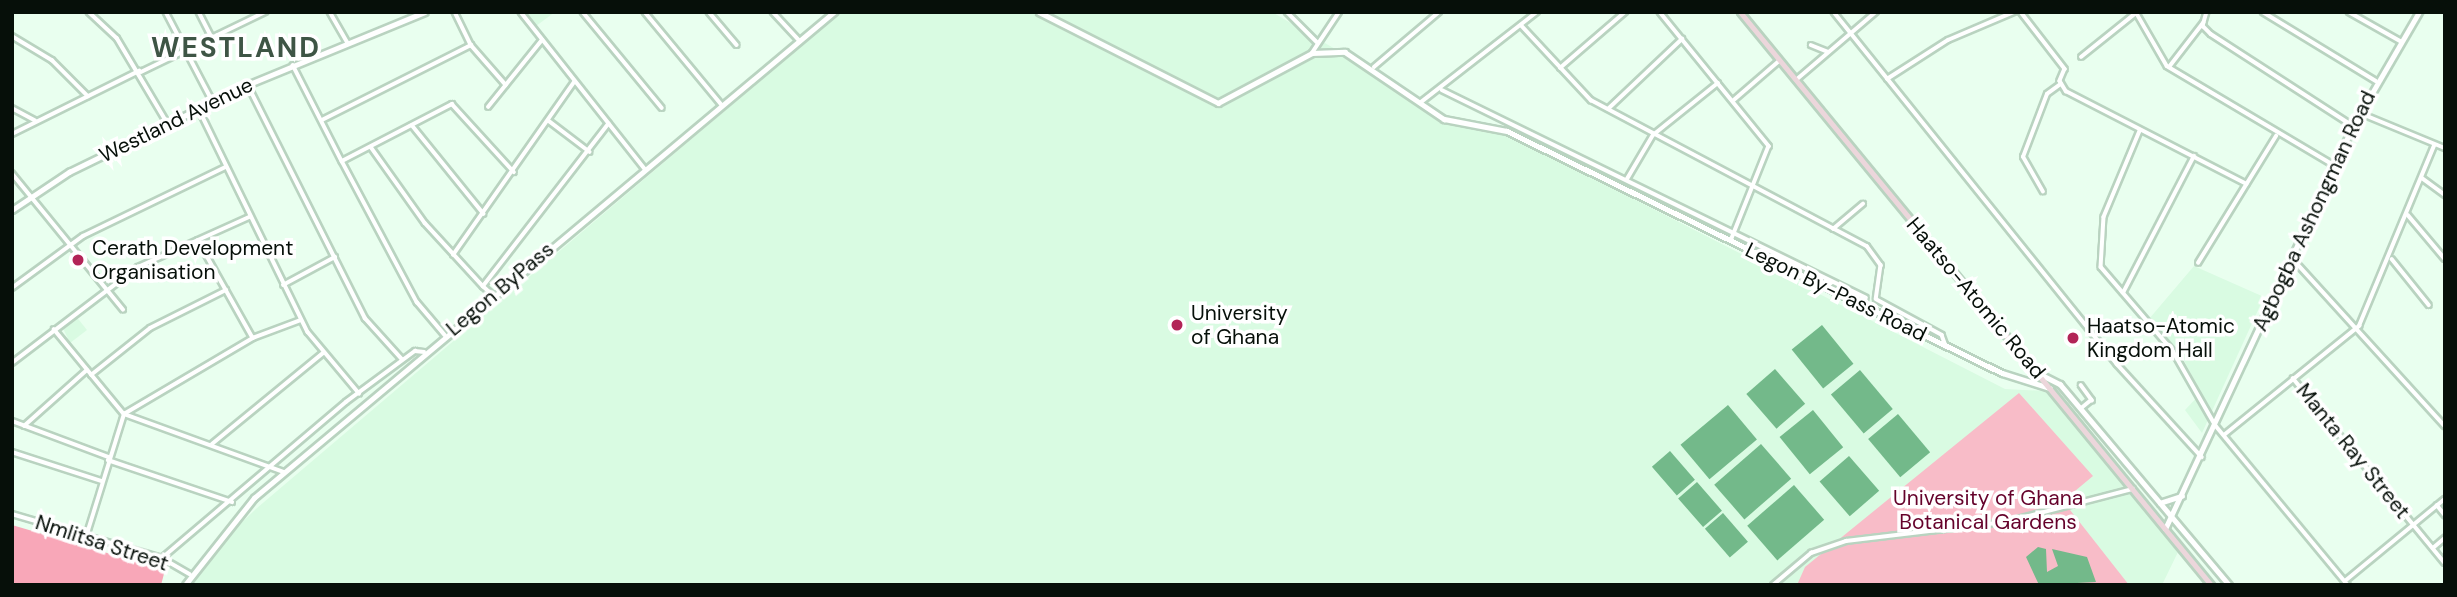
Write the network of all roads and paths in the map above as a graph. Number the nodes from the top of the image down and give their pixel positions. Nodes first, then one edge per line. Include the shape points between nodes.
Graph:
1 (89, 12) edge
2 (166, 12) edge
3 (199, 12) edge
4 (249, 12) edge
5 (265, 12) edge
6 (331, 12) edge
7 (425, 12) edge
8 (455, 12) edge
9 (521, 12) edge
10 (583, 12) edge
11 (645, 12) edge
12 (709, 12) edge
13 (773, 12) edge
14 (834, 12) edge
15 (1039, 12) edge
16 (1287, 12) edge
17 (1339, 12) edge
18 (1439, 12) edge
19 (1537, 12) edge
20 (1625, 12) edge
21 (1660, 12) edge
22 (1740, 12) edge
23 (1834, 12) edge
24 (1876, 12) edge
25 (2014, 12) edge
26 (2021, 12) edge
27 (2136, 12) edge
28 (2207, 12) edge
29 (2263, 12) edge
30 (2349, 12) edge
31 (2419, 12) edge
32 (2008, 13) edge
33 (252, 18) junction
34 (2203, 23) junction
35 (1521, 25) junction
36 (1851, 33) junction
37 (12, 36) edge
38 (211, 36) junction
39 (1682, 39) junction
40 (542, 40) junction
41 (800, 41) junction
42 (2400, 41) junction
43 (348, 43) junction
44 (1317, 43) junction
45 (471, 45) junction
46 (1811, 45) dead end
47 (737, 46) dead end
48 (188, 48) junction
49 (1828, 52) junction
50 (1312, 53) junction
51 (2081, 57) dead end
52 (1779, 61) junction
53 (293, 65) junction
54 (1374, 67) junction
55 (2169, 67) junction
56 (1560, 68) junction
57 (140, 72) junction
58 (1886, 79) junction
59 (1796, 80) junction
60 (2376, 81) junction
61 (574, 82) junction
62 (1718, 83) junction
63 (2061, 84) junction
64 (247, 85) junction
65 (506, 85) junction
66 (1442, 90) junction
67 (88, 96) junction
68 (1734, 100) junction
69 (213, 103) junction
70 (1420, 103) junction
71 (723, 106) junction
72 (12, 107) edge
73 (488, 107) dead end
74 (662, 107) dead end
75 (199, 109) junction
76 (1607, 110) junction
77 (2360, 113) junction
78 (322, 120) junction
79 (36, 121) junction
80 (548, 121) junction
81 (608, 124) junction
82 (169, 125) junction
83 (412, 125) junction
84 (2353, 126) junction
85 (2140, 131) junction
86 (12, 134) edge
87 (1653, 135) junction
88 (2276, 136) junction
89 (2434, 146) junction
90 (371, 147) junction
91 (2445, 148) edge
92 (590, 152) junction
93 (2194, 156) junction
94 (342, 161) junction
95 (2336, 166) junction
96 (227, 167) junction
97 (645, 169) junction
98 (514, 172) junction
99 (12, 173) edge
100 (2422, 178) junction
101 (1627, 179) junction
102 (2247, 184) junction
103 (1757, 188) junction
104 (2043, 192) dead end
105 (2445, 195) edge
106 (31, 197) junction
107 (1863, 204) dead end
108 (12, 210) edge
109 (485, 214) junction
110 (2408, 215) junction
111 (249, 217) junction
112 (1833, 229) junction
113 (1735, 232) junction
114 (198, 239) junction
115 (1731, 241) junction
116 (71, 244) junction
117 (453, 255) junction
118 (335, 257) junction
119 (2292, 258) junction
120 (2392, 259) junction
121 (2445, 259) edge
122 (2198, 263) dead end
123 (283, 285) junction
124 (483, 286) junction
125 (12, 288) edge
126 (107, 288) junction
127 (226, 290) junction
128 (2123, 293) junction
129 (493, 295) junction
130 (1866, 298) dead end
131 (2428, 305) dead end
132 (123, 309) dead end
133 (301, 320) junction
134 (2359, 326) junction
135 (54, 328) junction
136 (445, 335) junction
137 (253, 338) junction
138 (1946, 346) junction
139 (424, 352) junction
140 (323, 353) junction
141 (402, 359) junction
142 (12, 363) edge
143 (87, 370) junction
144 (2038, 373) junction
145 (91, 375) junction
146 (2293, 378) junction
147 (2081, 385) dead end
148 (2050, 388) junction
149 (359, 393) junction
150 (2081, 409) junction
151 (124, 414) junction
152 (12, 421) edge
153 (24, 426) junction
154 (2216, 426) junction
155 (2445, 426) edge
156 (2224, 435) junction
157 (212, 444) junction
158 (12, 452) edge
159 (2202, 457) junction
160 (109, 458) junction
161 (270, 462) junction
162 (284, 472) junction
163 (102, 481) junction
164 (2133, 489) junction
165 (2182, 496) junction
166 (2445, 499) edge
167 (232, 502) junction
168 (2159, 503) junction
169 (2437, 505) junction
170 (12, 513) edge
171 (2445, 514) edge
172 (2171, 517) junction
173 (2412, 524) junction
174 (2165, 529) junction
175 (86, 537) junction
176 (2445, 538) edge
177 (2433, 548) junction
178 (162, 558) junction
179 (2445, 563) edge
180 (190, 574) junction
181 (2346, 583) edge
182 (185, 585) edge
183 (1773, 585) edge
184 (2211, 585) edge
185 (2229, 585) edge

1 - 57 street
2 - 48 street
3 - 38 street
4 - 33 street
5 - 33 street
6 - 43 street
7 - 43 street, Westland Avenue
8 - 45 street
9 - 40 street
10 - 74 street
11 - 71 street
12 - 47 street
13 - 41 street
14 - 41 street, Legon ByPass
15 - 50 street via 1218,103
16 - 44 street
17 - 44 street
18 - 54 street
19 - 35 street
20 - 56 street
21 - 39 street
22 - 52 main road, Haatso-Atomic Road
23 - 36 street
24 - 36 street
25 - 32 street
26 - 63 street via 2065,69
27 - 51 street
27 - 55 street
28 - 34 street
29 - 60 street
30 - 42 street
31 - 42 street, Agbogba Ashongman Road
32 - 58 street via 1948,40
33 - 38 street
34 - 55 street
34 - 84 street
35 - 56 street
35 - 66 street
36 - 49 street
36 - 58 street
37 - 67 street via 52,60
38 - 48 street
39 - 62 street
39 - 76 street
40 - 61 street
40 - 65 street
41 - 71 street, Legon ByPass
42 - 60 street, Agbogba Ashongman Road
43 - 53 street, Westland Avenue
44 - 50 street
45 - 65 street
45 - 78 street
46 - 49 street
48 - 57 street
48 - 69 street
49 - 59 street
50 - 54 street via 1345,52
52 - 59 main road, Haatso-Atomic Road
52 - 68 street
53 - 64 street, Westland Avenue
53 - 78 street
54 - 70 street
55 - 88 street
56 - 76 street
57 - 67 street
57 - 82 street
58 - 159 street via 2117,364
59 - 144 main road, Haatso-Atomic Road
60 - 77 street, Agbogba Ashongman Road
61 - 80 street
61 - 81 street
62 - 68 street
62 - 87 street
63 - 85 street
63 - 104 street via 2047,94 2022,157
64 - 69 street, Westland Avenue
64 - 118 street
65 - 73 street
66 - 70 street
66 - 101 street
67 - 79 street
68 - 103 street via 1769,146
69 - 75 street, Westland Avenue
70 - 115 street, Legon By-Pass Road via 1444,119 1507,131
71 - 97 street, Legon ByPass
72 - 79 street
75 - 82 street, Westland Avenue
75 - 96 street
76 - 87 street
77 - 84 street, Agbogba Ashongman Road
77 - 89 street
78 - 94 street
79 - 86 street
80 - 92 street
80 - 98 street
81 - 92 street
81 - 97 street
82 - 106 street, Westland Avenue
83 - 90 street
83 - 98 street via 452,104
83 - 109 street
84 - 95 street, Agbogba Ashongman Road
85 - 93 street
85 - 128 street via 2112,191 2099,252 2101,267
87 - 101 street
87 - 103 street
88 - 95 street
88 - 102 street
89 - 91 street
89 - 100 street
90 - 94 street
90 - 117 street
92 - 124 street
93 - 102 street
93 - 128 street
94 - 136 street via 417,302
95 - 119 street, Agbogba Ashongman Road
96 - 111 street
96 - 116 street
97 - 129 street, Legon ByPass
98 - 109 street
99 - 106 street
100 - 105 street
100 - 110 street
101 - 113 street
102 - 122 street
103 - 112 street
103 - 113 street
106 - 108 street, Westland Avenue
106 - 116 street
107 - 112 street
109 - 117 street
110 - 120 street
110 - 121 street
111 - 114 street
111 - 123 street
112 - 138 street via 1876,256 1879,302 1942,335
113 - 115 street
113 - 130 street
114 - 126 street
114 - 127 street
115 - 138 street, Legon By-Pass Road
116 - 125 street
116 - 126 street
117 - 124 street
118 - 123 street
118 - 141 street via 369,325
119 - 134 street
119 - 154 street, Agbogba Ashongman Road
120 - 131 street
120 - 134 street
123 - 133 street
124 - 129 street
126 - 132 street
126 - 135 street
127 - 137 street
127 - 145 street via 150,328
128 - 154 street via 2173,351
129 - 136 street, Legon ByPass
133 - 137 street
133 - 140 street
134 - 146 street
134 - 155 street
135 - 142 street
135 - 143 street
136 - 139 street, Legon ByPass
137 - 151 street
138 - 148 street, Legon By-Pass Road via 2031,387
139 - 141 street
139 - 162 street, Legon ByPass
140 - 149 street
140 - 157 street
141 - 149 street
143 - 145 street
143 - 153 street
144 - 148 main road, Haatso-Atomic Road
144 - 150 street via 2055,379
145 - 151 street
146 - 156 street
146 - 173 street, Manta Ray Street
147 - 150 street via 2092,400
148 - 164 main road, Haatso-Atomic Road
149 - 161 street
150 - 168 street
151 - 157 street
151 - 160 street
152 - 153 street
153 - 160 street
154 - 156 street
154 - 159 street, Agbogba Ashongman Road
156 - 181 street
157 - 161 street
158 - 163 street
159 - 165 street, Agbogba Ashongman Road
160 - 163 street
160 - 167 street
161 - 162 street
161 - 167 street
162 - 180 street, Legon ByPass
163 - 175 street
164 - 174 main road, Haatso-Atomic Road
164 - 183 street via 2006,522 1846,541 1811,553
165 - 168 street
165 - 172 street, Agbogba Ashongman Road
166 - 169 street
167 - 178 street
168 - 172 street
169 - 171 street
169 - 173 street
170 - 175 street, Nmlitsa Street
172 - 174 street, Agbogba Ashongman Road
172 - 185 street
173 - 177 street, Manta Ray Street
173 - 181 street
174 - 184 main road, Haatso-Atomic Road
175 - 178 street, Nmlitsa Street
176 - 177 street
177 - 179 street, Manta Ray Street
178 - 180 street, Nmlitsa Street
180 - 182 street, Legon ByPass

